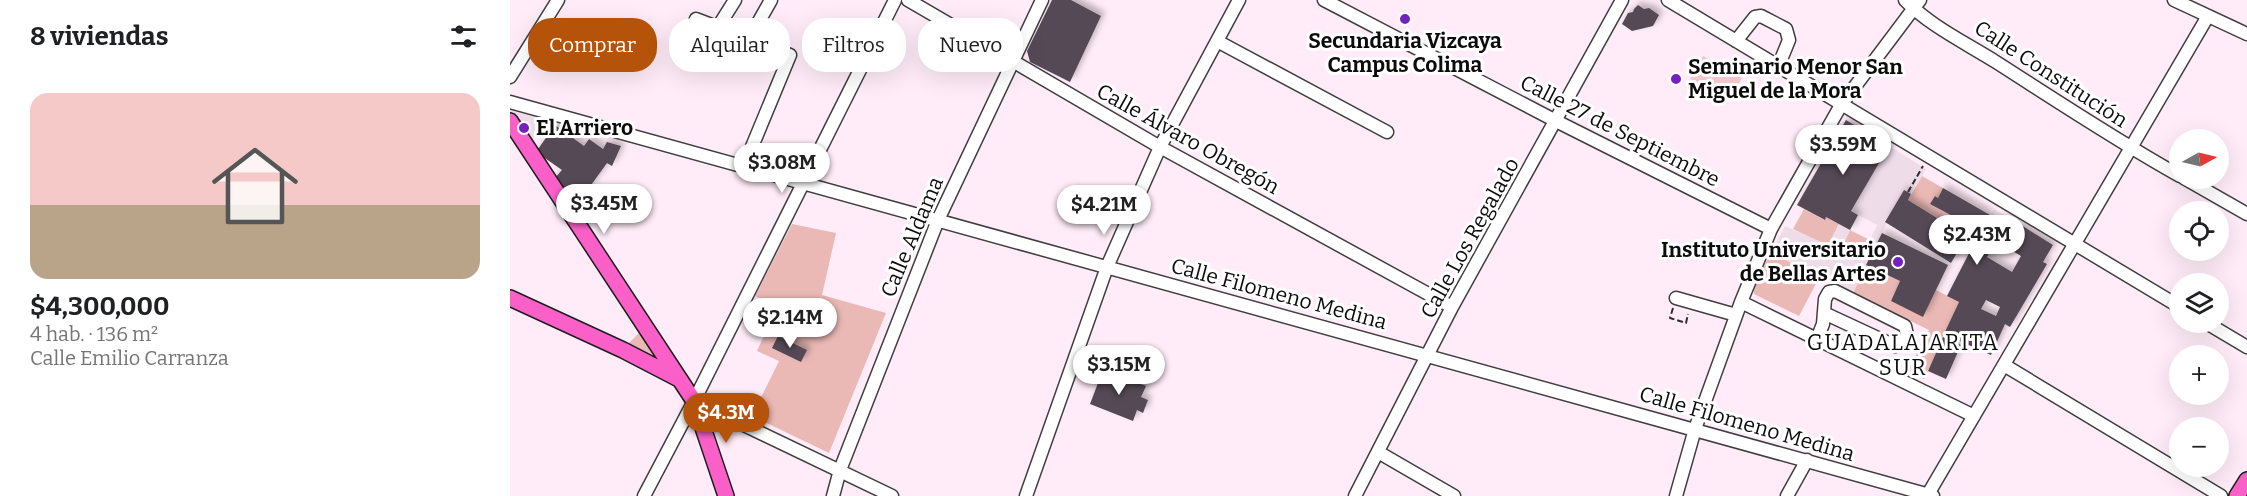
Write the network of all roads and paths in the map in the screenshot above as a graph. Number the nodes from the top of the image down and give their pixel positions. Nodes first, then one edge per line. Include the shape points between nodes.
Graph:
1 (558, 0) edge
2 (735, 0) edge
3 (771, 0) edge
4 (895, 0) edge
5 (908, 0) edge
6 (1042, 0) edge
7 (1239, 0) edge
8 (1324, 0) edge
9 (1622, 0) edge
10 (1668, 0) edge
11 (2174, 0) edge
12 (1913, 3) edge
13 (2208, 16) junction
14 (724, 18) edge
15 (761, 18) edge
16 (939, 18) edge
17 (2247, 34) edge
18 (1023, 38) edge
19 (1217, 41) junction
20 (1736, 42) junction
21 (1023, 66) edge
22 (1778, 67) junction
23 (783, 72) edge
24 (1006, 72) edge
25 (510, 77) edge
26 (510, 102) edge
27 (1841, 105) junction
28 (510, 121) edge
29 (1556, 122) junction
30 (1387, 132) dead end
31 (1160, 147) junction
32 (2131, 148) junction
33 (1928, 157) junction
34 (744, 166) junction
35 (2169, 170) edge
36 (805, 183) junction
37 (2203, 189) edge
38 (1908, 192) dead end
39 (2247, 214) edge
40 (938, 220) junction
41 (1772, 229) junction
42 (2074, 245) junction
43 (1107, 267) junction
44 (510, 298) edge
45 (1676, 298) joint
46 (2169, 301) edge
47 (1741, 302) junction
48 (1692, 303) junction
49 (1452, 307) junction
50 (1824, 313) junction
51 (1736, 315) junction
52 (2223, 333) edge
53 (1817, 339) junction
54 (2247, 347) edge
55 (1428, 355) junction
56 (2004, 365) junction
57 (668, 368) junction
58 (694, 401) junction
59 (1974, 416) junction
60 (1695, 429) junction
61 (1378, 452) junction
62 (1807, 460) junction
63 (840, 470) junction
64 (2247, 480) edge
65 (644, 496) edge
66 (726, 496) edge
67 (833, 496) edge
68 (892, 496) edge
69 (1026, 496) edge
70 (1355, 496) edge
71 (1454, 496) edge
72 (1676, 496) edge
73 (1787, 496) edge
74 (1929, 496) edge
75 (2221, 496) edge
76 (2237, 496) edge

1 - 25 street
2 - 14 street
3 - 15 street
4 - 36 street
5 - 16 street, Calle Álvaro Obregón
6 - 18 street, Calle Aldama
7 - 19 street
8 - 29 street, Calle 27 de Septiembre
9 - 29 street, Calle Los Regalado
10 - 20 street
11 - 13 street
12 - 27 street
12 - 32 street, Calle Constitución
13 - 17 street
13 - 32 street
19 - 30 street
19 - 31 street
20 - 22 street
20 - 22 street via 1755,17 1761,16 1786,29 1789,40
21 - 31 street, Calle Álvaro Obregón
22 - 27 street
23 - 34 street
24 - 40 street, Calle Aldama
26 - 34 street, Calle Filomeno Medina
27 - 33 street
27 - 41 street
28 - 57 main road
29 - 41 street, Calle 27 de Septiembre
29 - 49 street, Calle Los Regalado
31 - 43 street
31 - 49 street, Calle Álvaro Obregón
32 - 35 street, Calle Constitución
32 - 42 street
33 - 38 path
33 - 42 street
34 - 36 street, Calle Filomeno Medina
36 - 40 street, Calle Filomeno Medina
36 - 58 street
37 - 39 street
40 - 43 street, Calle Filomeno Medina
40 - 63 street, Calle Aldama
41 - 47 street
42 - 46 street
42 - 56 street
43 - 55 street, Calle Filomeno Medina
43 - 69 street
44 - 57 main road
45 - 48 street
45 - 48 path via 1670,318 1686,323
47 - 51 street
47 - 53 street
48 - 51 street
49 - 55 street, Calle Los Regalado
50 - 50 street via 1824,299 1835,291 1905,326 1907,335 1903,343 1895,346
50 - 53 street
51 - 60 street
52 - 54 street
53 - 59 street
55 - 60 street, Calle Filomeno Medina
55 - 61 street, Calle Los Regalado
56 - 59 street
56 - 75 street
57 - 58 main road
58 - 63 street
58 - 65 street
58 - 66 main road
59 - 74 street
60 - 62 street, Calle Filomeno Medina
60 - 72 street
61 - 70 street, Calle Los Regalado
61 - 71 street
62 - 73 street
62 - 74 street, Calle Filomeno Medina
63 - 67 street, Calle Aldama
63 - 68 street
64 - 76 main road

